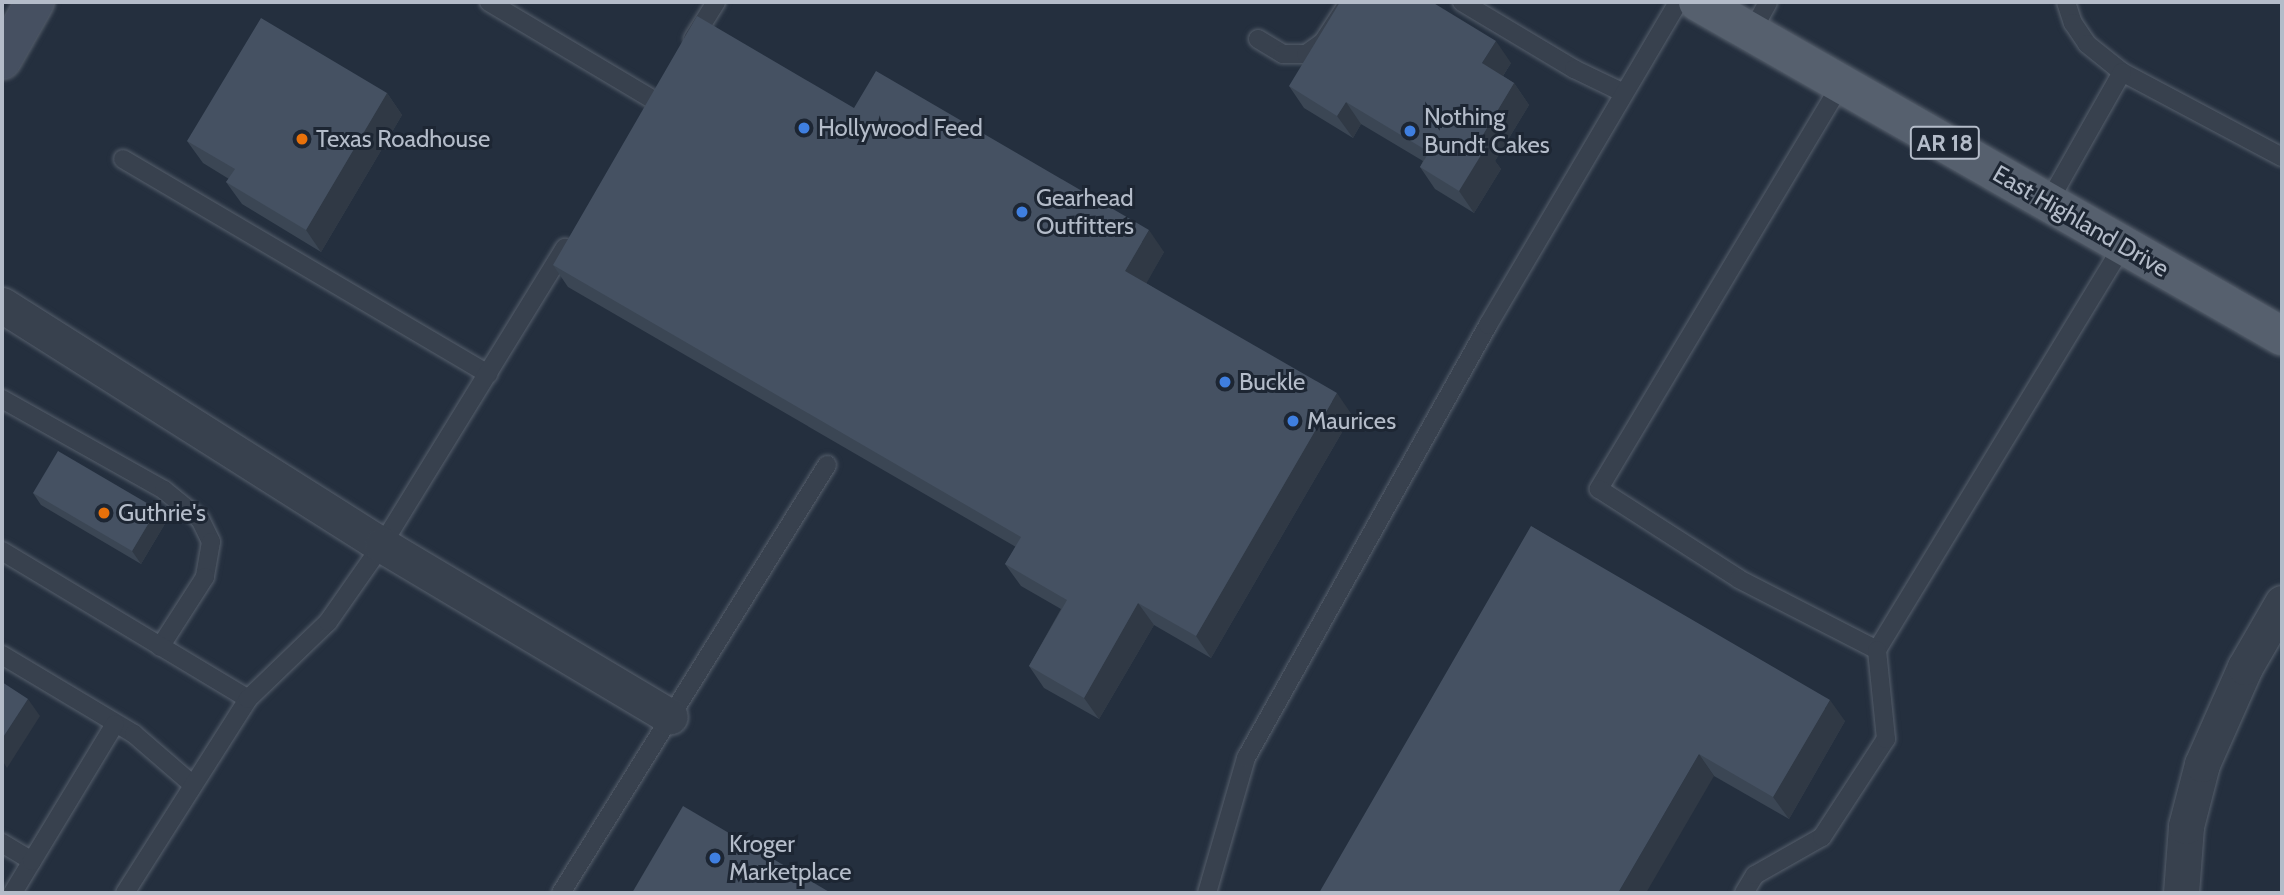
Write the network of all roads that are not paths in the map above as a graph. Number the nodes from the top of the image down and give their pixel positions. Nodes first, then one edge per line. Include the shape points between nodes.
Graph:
1 (35, 2) edge
2 (489, 2) edge
3 (716, 2) edge
4 (1349, 2) edge
5 (1462, 2) edge
6 (1678, 2) edge
7 (1698, 2) edge
8 (2066, 2) edge
9 (1760, 17) edge
10 (1258, 39) dead end
11 (682, 57) edge
12 (2, 60) edge
13 (2122, 72) junction
14 (668, 79) edge
15 (1841, 84) junction
16 (1625, 93) junction
17 (2282, 157) edge
18 (123, 159) dead end
19 (2048, 203) junction
20 (575, 230) edge
21 (2123, 245) junction
22 (2, 305) edge
23 (2282, 336) edge
24 (488, 374) junction
25 (2, 399) edge
26 (827, 465) dead end
27 (382, 544) junction
28 (2, 551) edge
29 (2282, 603) edge
30 (160, 647) junction
31 (1877, 650) junction
32 (2, 655) edge
33 (248, 699) junction
34 (670, 717) junction
35 (115, 724) junction
36 (193, 785) junction
37 (2, 843) edge
38 (32, 861) junction
39 (13, 893) edge
40 (125, 893) edge
41 (561, 893) edge
42 (1207, 893) edge
43 (1744, 893) edge
44 (2181, 893) edge

1 - 12 main road
2 - 14 lane via 651,107
3 - 11 lane
4 - 10 lane via 1323,42 1306,54 1283,54
5 - 16 lane via 1574,69
6 - 16 lane
7 - 9 main road, East Highland Drive / AR 18
8 - 13 lane via 2087,44
9 - 15 main road, East Highland Drive / AR 18
13 - 17 lane
13 - 19 lane
15 - 19 main road, East Highland Drive / AR 18
15 - 31 lane via 1599,489 1739,579
16 - 42 lane via 1488,326 1246,758
18 - 24 lane
19 - 21 main road, East Highland Drive / AR 18
20 - 24 lane
21 - 23 main road, East Highland Drive / AR 18
21 - 31 lane
22 - 27 street
24 - 27 lane
25 - 30 lane via 164,490 200,519 211,542 205,577
26 - 34 lane
27 - 33 lane via 328,622
27 - 34 street
28 - 30 lane
29 - 44 street via 2245,667 2202,764 2186,826
30 - 33 lane
31 - 43 lane via 1886,739 1822,837 1755,874
32 - 35 lane
33 - 36 lane
34 - 41 lane
35 - 36 lane
35 - 38 lane
36 - 40 lane
37 - 38 lane
38 - 39 lane

